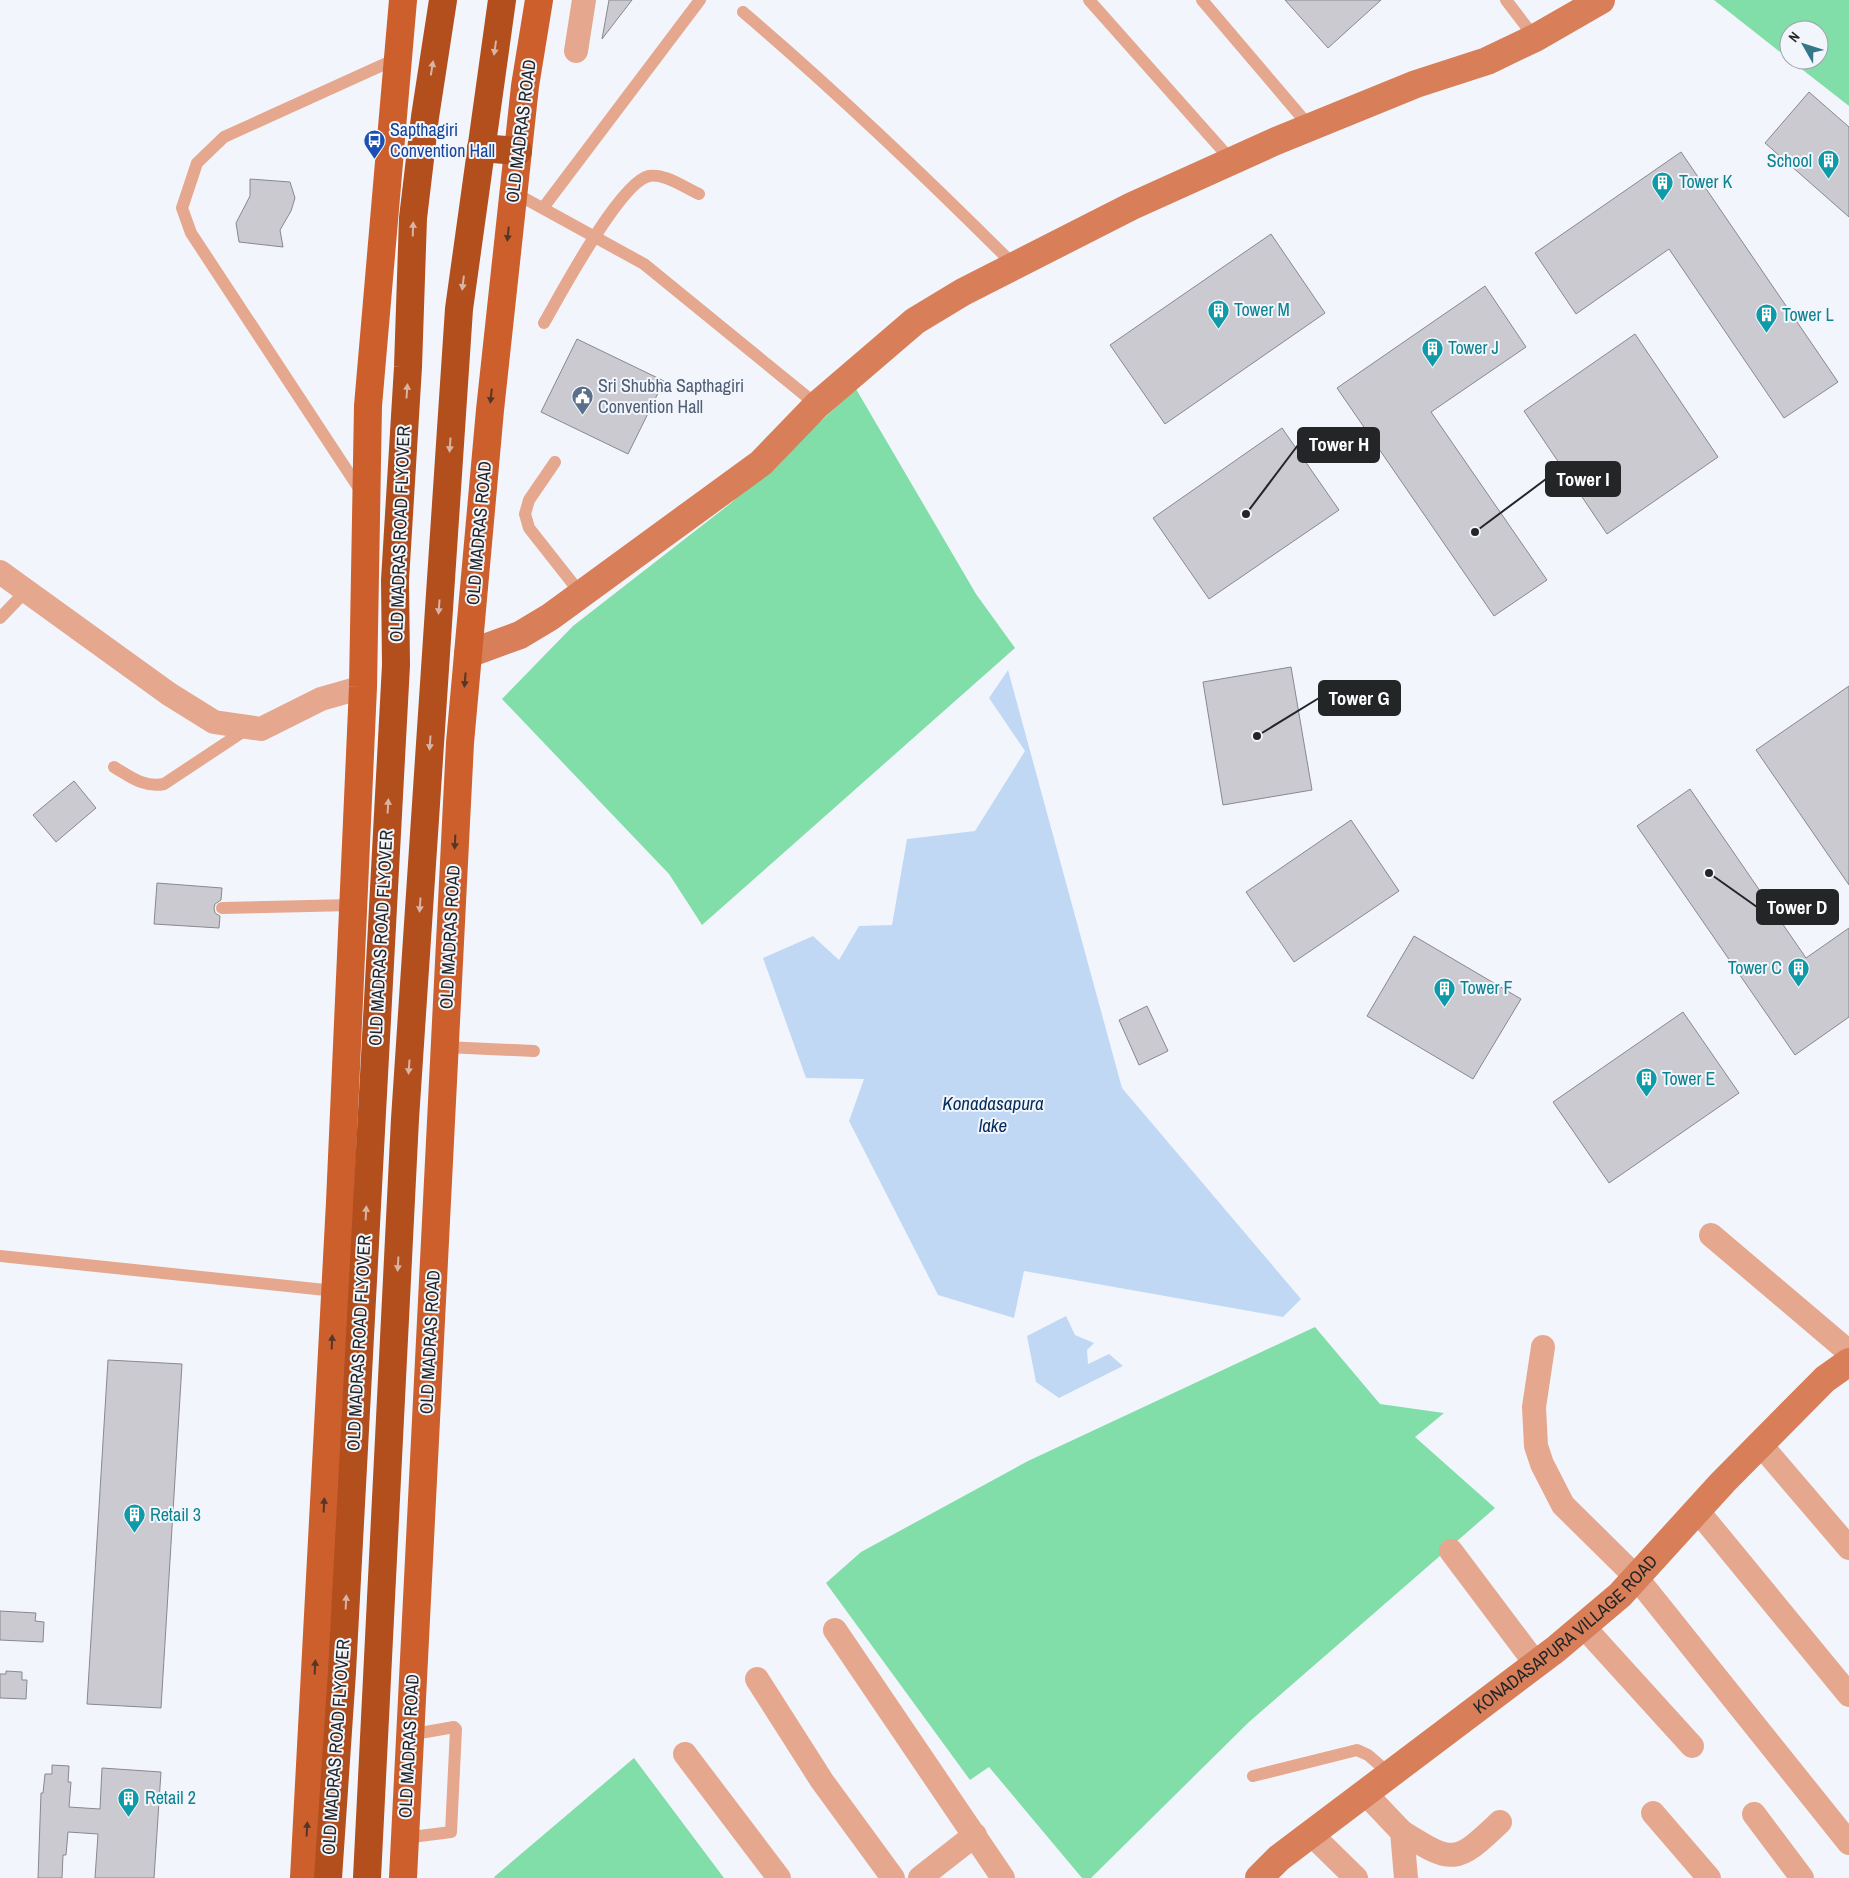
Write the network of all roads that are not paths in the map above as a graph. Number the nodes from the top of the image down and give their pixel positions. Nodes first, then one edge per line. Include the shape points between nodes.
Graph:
1 (403, 0) edge
2 (443, 0) edge
3 (502, 0) edge
4 (538, 0) edge
5 (584, 0) edge
6 (700, 0) edge
7 (1089, 0) edge
8 (1202, 0) edge
9 (1506, 0) edge
10 (1601, 0) edge
11 (743, 12) dead end
12 (1535, 38) junction
13 (576, 51) dead end
14 (398, 58) junction
15 (1310, 127) junction
16 (481, 148) junction
17 (518, 151) junction
18 (1232, 161) junction
19 (513, 192) junction
20 (699, 194) dead end
21 (543, 208) junction
22 (593, 236) junction
23 (1015, 266) junction
24 (544, 323) dead end
25 (817, 405) junction
26 (555, 462) dead end
27 (367, 501) junction
28 (0, 572) edge
29 (26, 591) junction
30 (581, 594) junction
31 (0, 618) edge
32 (468, 654) junction
33 (363, 687) junction
34 (249, 728) junction
35 (114, 767) dead end
36 (353, 905) junction
37 (222, 908) dead end
38 (445, 1047) junction
39 (534, 1052) dead end
40 (1711, 1235) dead end
41 (0, 1256) edge
42 (335, 1292) junction
43 (1543, 1347) dead end
44 (1849, 1352) edge
45 (1849, 1362) edge
46 (1760, 1444) junction
47 (1696, 1510) junction
48 (1849, 1548) edge
49 (1451, 1551) dead end
50 (1636, 1577) junction
51 (1583, 1626) junction
52 (835, 1630) dead end
53 (1536, 1664) junction
54 (757, 1679) dead end
55 (1849, 1695) edge
56 (409, 1735) junction
57 (1692, 1746) dead end
58 (685, 1754) dead end
59 (1390, 1774) junction
60 (1253, 1776) dead end
61 (1365, 1793) junction
62 (1653, 1813) dead end
63 (1754, 1814) dead end
64 (1500, 1822) dead end
65 (1402, 1832) junction
66 (1311, 1834) junction
67 (975, 1835) junction
68 (404, 1838) junction
69 (1849, 1843) edge
70 (304, 1878) edge
71 (328, 1878) edge
72 (367, 1878) edge
73 (403, 1878) edge
74 (780, 1878) edge
75 (893, 1878) edge
76 (920, 1878) edge
77 (1003, 1878) edge
78 (1259, 1878) edge
79 (1356, 1878) edge
80 (1406, 1878) edge
81 (1709, 1878) edge
82 (1802, 1878) edge

1 - 14 main road
71 -> 2 highway, OLD MADRAS ROAD FLYOVER via 396,665 395,580 413,218
3 -> 16 highway, OLD MADRAS ROAD
4 - 17 main road, OLD MADRAS ROAD
5 - 13 street
6 - 21 lane
7 - 18 lane
8 - 15 lane
9 - 12 lane
10 - 12 street
11 - 23 lane via 904,156
12 - 15 street via 1487,61 1416,84
14 - 27 main road via 368,406
14 - 27 lane via 224,137 196,162 182,208 191,233
15 - 18 street
16 - 17 highway
16 -> 72 highway, OLD MADRAS ROAD FLYOVER via 459,309 405,1119
17 - 19 main road, OLD MADRAS ROAD
18 - 23 street via 1132,206
19 - 21 lane
19 -> 32 main road, OLD MADRAS ROAD
20 - 22 lane via 663,178 650,176 638,181
21 - 22 lane
22 - 24 lane
22 - 25 lane via 644,264
23 - 25 street via 915,321
25 - 30 street via 762,463
26 - 30 lane via 529,500 525,514 529,528
27 - 33 main road
28 - 29 street
29 - 31 lane
29 - 34 street via 169,694 214,722
30 - 32 street via 520,635
32 -> 38 main road, OLD MADRAS ROAD via 460,743
33 - 34 street via 321,699 261,729
33 - 36 main road
34 - 35 lane via 164,784 152,786 139,782
36 - 37 lane
36 - 42 main road
38 - 39 lane
38 - 56 main road, OLD MADRAS ROAD
40 - 44 street
41 - 42 lane
70 -> 42 main road
43 - 50 street via 1534,1427 1542,1464 1564,1505
45 - 46 street, KONADASAPURA VILLAGE ROAD via 1825,1379
46 - 47 street, KONADASAPURA VILLAGE ROAD
46 - 48 street
47 - 50 street, KONADASAPURA VILLAGE ROAD
47 - 55 street
49 - 53 street
50 - 51 street, KONADASAPURA VILLAGE ROAD
50 - 69 street
51 - 53 street, KONADASAPURA VILLAGE ROAD
51 - 57 street
52 - 67 street
53 - 59 street, KONADASAPURA VILLAGE ROAD
54 - 75 street via 822,1781
56 - 68 main road, OLD MADRAS ROAD
56 - 68 lane via 456,1729 451,1832
58 - 74 street
59 - 60 lane via 1357,1750
59 - 61 street, KONADASAPURA VILLAGE ROAD
61 - 65 street
61 - 66 street, KONADASAPURA VILLAGE ROAD
62 - 81 street
63 - 82 street
64 - 65 street via 1473,1848 1456,1856 1432,1850
65 - 80 street
66 - 78 street, KONADASAPURA VILLAGE ROAD
66 - 79 street
67 - 76 street
67 - 77 street
68 - 73 main road, OLD MADRAS ROAD

